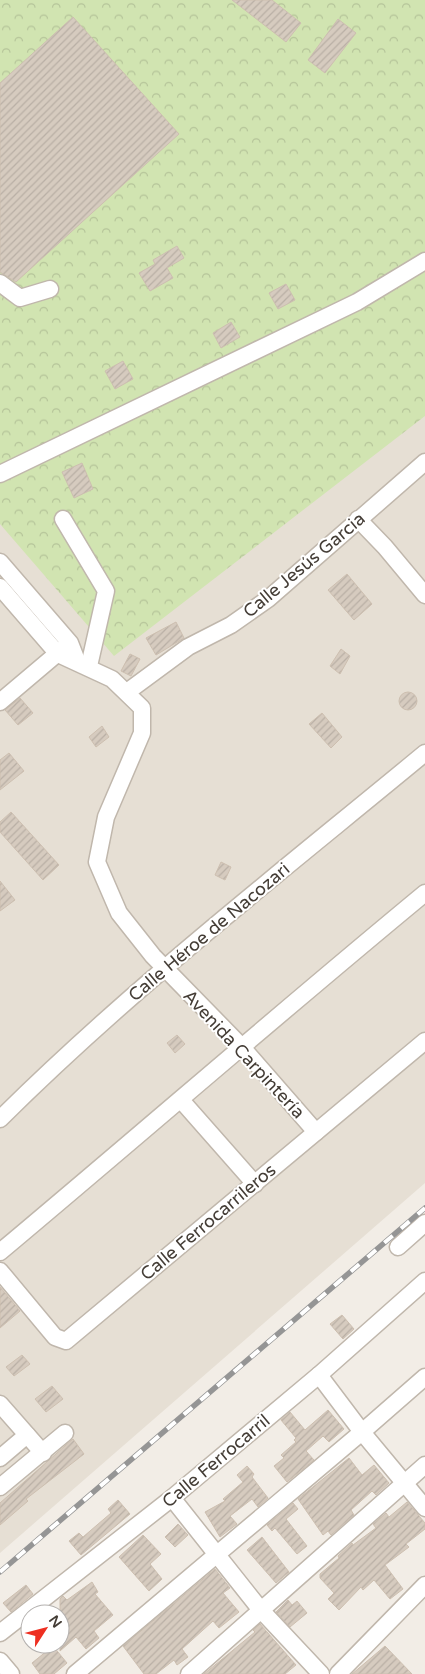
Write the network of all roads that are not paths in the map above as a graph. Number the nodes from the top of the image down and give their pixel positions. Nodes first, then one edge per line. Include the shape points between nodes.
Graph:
1 (425, 262) edge
2 (0, 283) edge
3 (50, 288) dead end
4 (425, 462) edge
5 (0, 474) edge
6 (63, 519) dead end
7 (358, 519) junction
8 (0, 562) edge
9 (0, 587) edge
10 (425, 595) edge
11 (70, 643) junction
12 (58, 654) junction
13 (83, 664) junction
14 (127, 692) junction
15 (0, 702) edge
16 (425, 753) edge
17 (425, 893) edge
18 (164, 968) junction
19 (425, 1041) edge
20 (241, 1046) junction
21 (181, 1100) junction
22 (0, 1119) edge
23 (316, 1132) junction
24 (255, 1184) junction
25 (425, 1223) edge
26 (398, 1247) dead end
27 (0, 1252) edge
28 (0, 1271) edge
29 (425, 1281) edge
30 (319, 1375) junction
31 (425, 1377) edge
32 (0, 1404) edge
33 (362, 1432) junction
34 (65, 1433) dead end
35 (27, 1435) junction
36 (43, 1453) junction
37 (0, 1458) edge
38 (425, 1465) edge
39 (403, 1483) junction
40 (0, 1487) edge
41 (172, 1498) junction
42 (425, 1508) edge
43 (218, 1553) junction
44 (425, 1585) edge
45 (260, 1609) junction
46 (0, 1633) edge
47 (0, 1661) edge
48 (11, 1674) edge
49 (75, 1674) edge
50 (188, 1674) edge
51 (321, 1674) edge
52 (338, 1674) edge

1 - 5 street via 357,302
2 - 3 street via 20,298
4 - 7 street, Calle Jesús Garcia
6 - 13 street via 106,591
7 - 10 street
7 - 14 street, Calle Jesús Garcia via 268,599 231,625 188,647
8 - 11 street
9 - 12 street
11 - 12 street
11 - 13 street
12 - 13 street
12 - 15 street
13 - 14 street via 112,679
14 - 18 street, Avenida Carpintería via 142,708 142,732 106,817 97,862 119,913
16 - 18 street, Calle Héroe de Nacozari
17 - 20 street
18 - 20 street, Avenida Carpintería
18 - 22 street, Calle Héroe de Nacozari via 65,1055
19 - 23 street, Calle Ferrocarrileros
20 - 21 street
20 - 23 street, Avenida Carpintería
21 - 24 street
21 - 27 street
23 - 24 street, Calle Ferrocarrileros
24 - 28 street, Calle Ferrocarrileros via 66,1341 54,1337
25 - 26 street
29 - 30 street, Calle Ferrocarril
30 - 33 street
30 - 41 street, Calle Ferrocarril
31 - 33 street
32 - 35 street
33 - 39 street
33 - 43 street
34 - 36 street
35 - 36 street
35 - 37 street
36 - 40 street
38 - 39 street
39 - 42 street
39 - 45 street
41 - 43 street
41 - 46 street, Calle Ferrocarril
43 - 45 street
43 - 49 street
44 - 52 street
45 - 50 street
45 - 51 street
47 - 48 street

